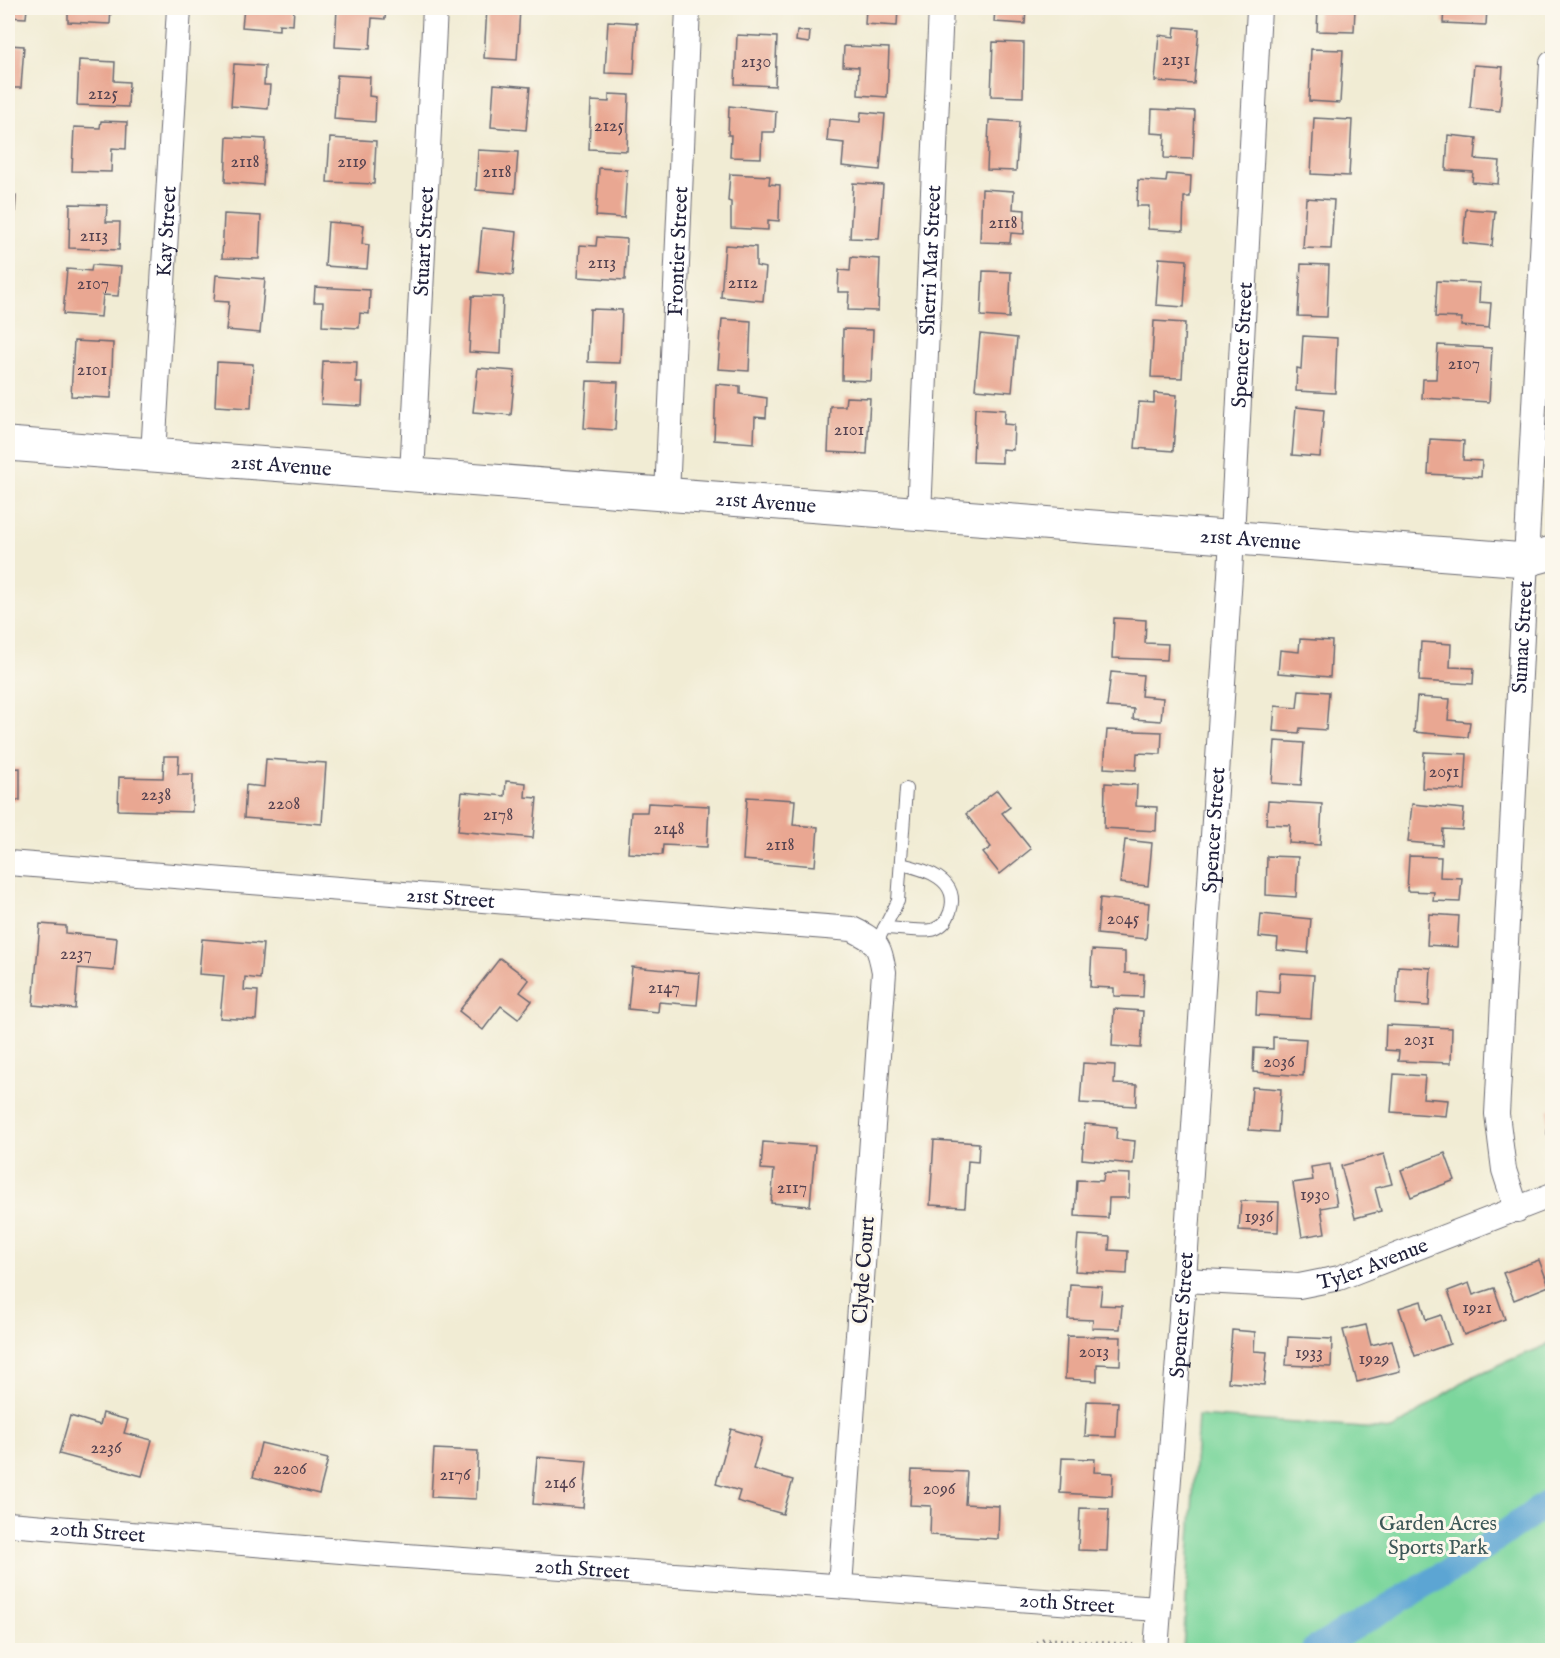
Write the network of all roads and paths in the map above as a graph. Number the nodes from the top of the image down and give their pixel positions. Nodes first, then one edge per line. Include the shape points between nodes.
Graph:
1 (179, 8) edge
2 (435, 8) edge
3 (688, 8) edge
4 (941, 8) edge
5 (1259, 8) edge
6 (1552, 63) edge
7 (8, 444) edge
8 (153, 455) junction
9 (412, 475) junction
10 (667, 495) junction
11 (919, 514) junction
12 (1232, 538) junction
13 (1544, 562) edge
14 (906, 789) dead end
15 (8, 863) edge
16 (900, 864) junction
17 (880, 942) junction
18 (1552, 1196) edge
19 (1517, 1210) junction
20 (1185, 1280) junction
21 (8, 1524) edge
22 (840, 1586) junction
23 (1158, 1609) junction
24 (1156, 1648) edge
25 (1028, 1650) edge

1 - 8 street, Kay Street
2 - 9 street, Stuart Street
3 - 10 street, Frontier Street
4 - 11 street, Sherri Mar Street
5 - 12 street, Spencer Street
6 - 13 street, Sumac Street
7 - 8 street, 21st Avenue
8 - 9 street, 21st Avenue
9 - 10 street, 21st Avenue
10 - 11 street, 21st Avenue
11 - 12 street, 21st Avenue
12 - 13 street, 21st Avenue
12 - 20 street, Spencer Street
13 - 19 street, Sumac Street via 1497,1114 1504,1170
14 - 16 lane
15 - 17 street, 21st Street via 852,929
16 - 17 lane via 898,901
16 - 17 lane via 928,870 947,884 953,903 947,921 934,930
17 - 22 street, Clyde Court via 884,972
18 - 19 street, Tyler Avenue
19 - 20 street, Tyler Avenue via 1339,1278 1299,1286
20 - 23 street, Spencer Street
21 - 22 street, 20th Street
22 - 23 street, 20th Street
23 - 24 street, Spencer Street
24 - 25 path via 1044,1639

